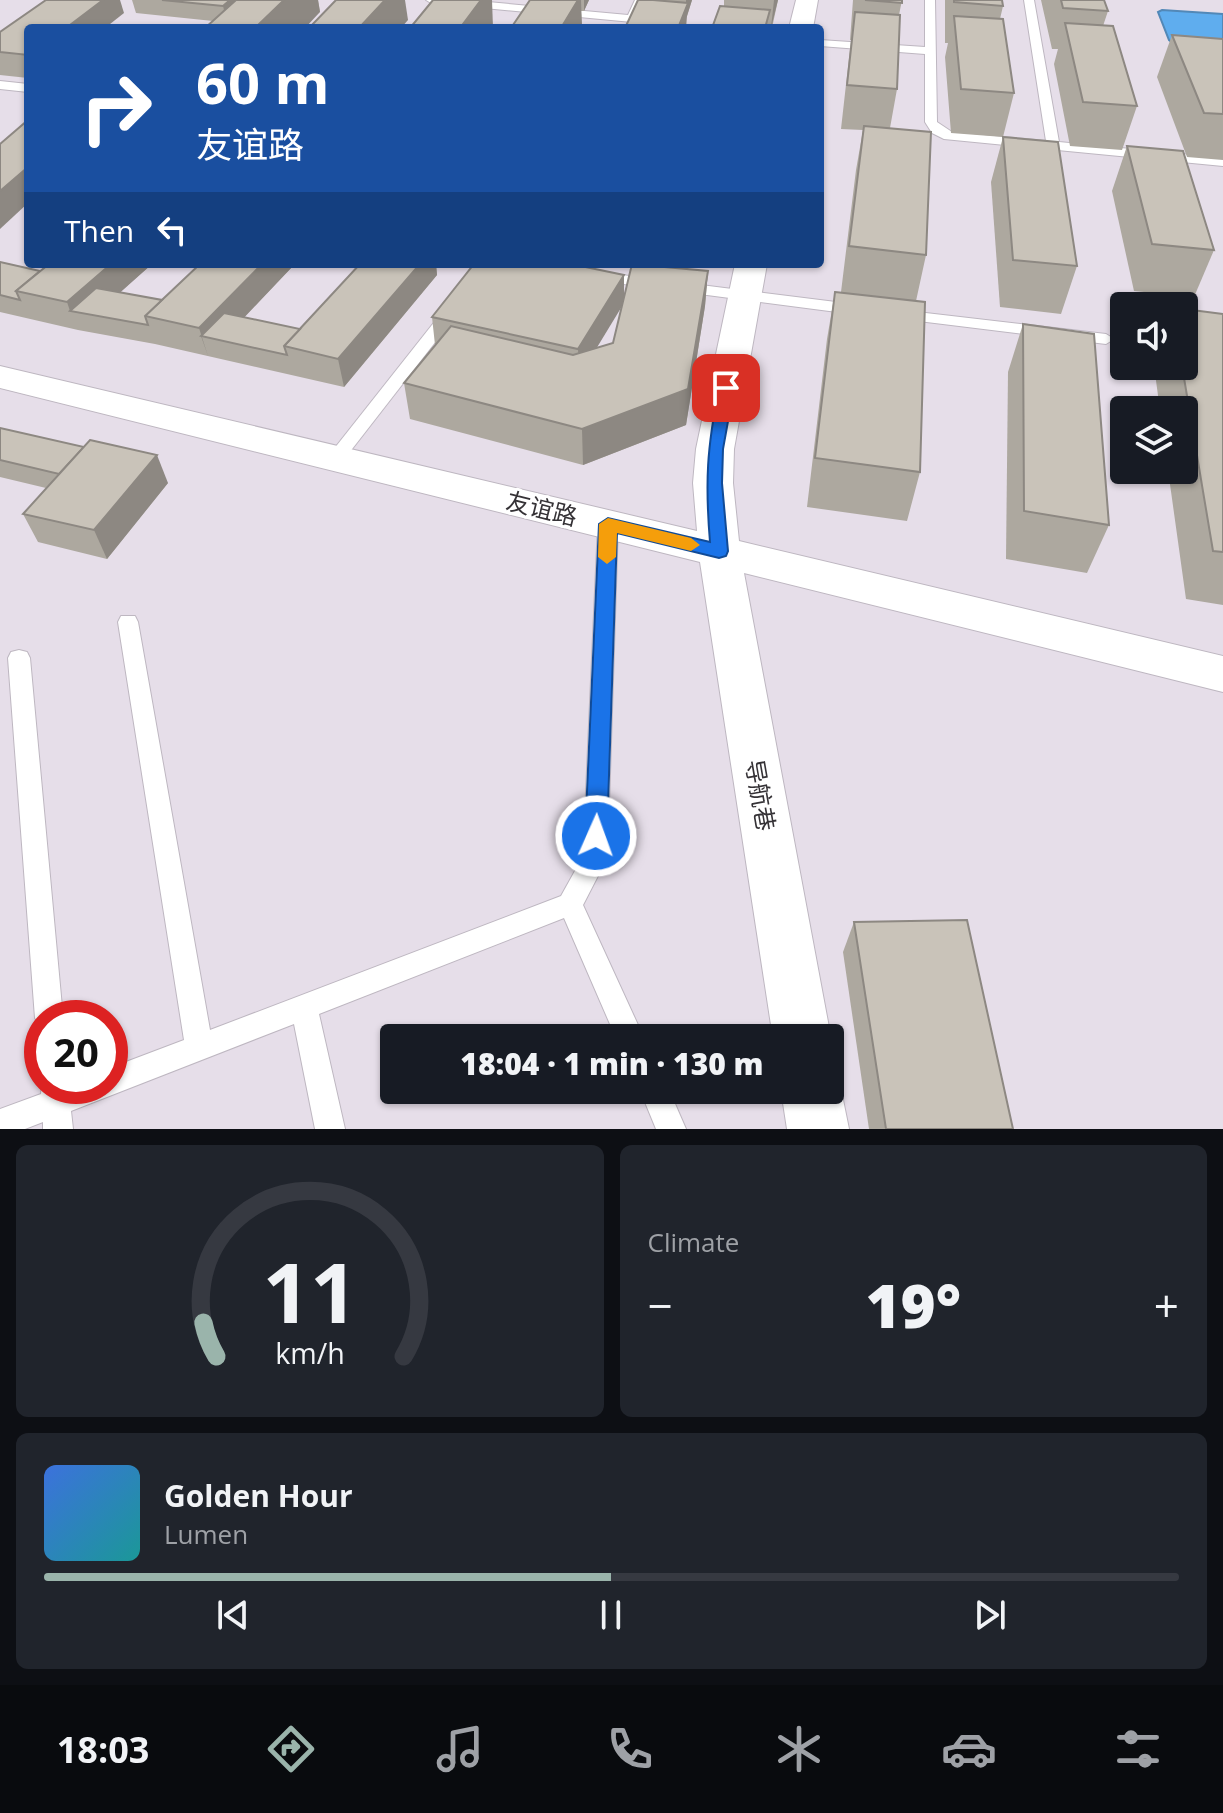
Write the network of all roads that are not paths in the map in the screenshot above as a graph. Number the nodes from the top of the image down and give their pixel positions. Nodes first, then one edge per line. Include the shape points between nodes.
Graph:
1 (431, 0) edge
2 (640, 0) edge
3 (807, 0) edge
4 (930, 0) edge
5 (1029, 0) edge
6 (802, 24) edge
7 (824, 43) edge
8 (930, 51) junction
9 (0, 85) edge
10 (24, 88) edge
11 (1053, 146) junction
12 (1223, 162) edge
13 (588, 268) edge
14 (747, 280) edge
15 (460, 300) edge
16 (1106, 339) dead end
17 (0, 377) edge
18 (336, 458) junction
19 (608, 524) junction
20 (719, 551) junction
21 (128, 622) dead end
22 (19, 658) dead end
23 (1223, 674) edge
24 (570, 904) junction
25 (48, 1000) edge
26 (304, 1007) junction
27 (624, 1024) edge
28 (800, 1024) edge
29 (199, 1048) junction
30 (128, 1075) edge
31 (660, 1104) edge
32 (814, 1104) edge
33 (56, 1106) edge
34 (0, 1124) edge
35 (330, 1129) edge
36 (671, 1129) edge
37 (818, 1129) edge

1 - 2 lane via 632,19
3 - 6 street
4 - 8 lane
5 - 11 lane
7 - 8 lane
8 - 11 lane via 931,122 937,130 949,136
9 - 10 lane
11 - 12 lane
13 - 14 lane via 585,276
14 - 16 lane via 878,312
14 - 20 street, 导航巷 via 715,449
15 - 18 lane
17 - 18 street, 友谊路
18 - 19 street, 友谊路
19 - 20 street, 友谊路
19 - 24 lane via 596,836 588,872
20 - 23 street, 友谊路
20 - 28 street, 导航巷
21 - 29 lane
22 - 25 lane
24 - 26 lane
24 - 27 lane
26 - 29 lane
26 - 35 lane
29 - 30 lane
31 - 36 lane
32 - 37 street
33 - 34 lane

